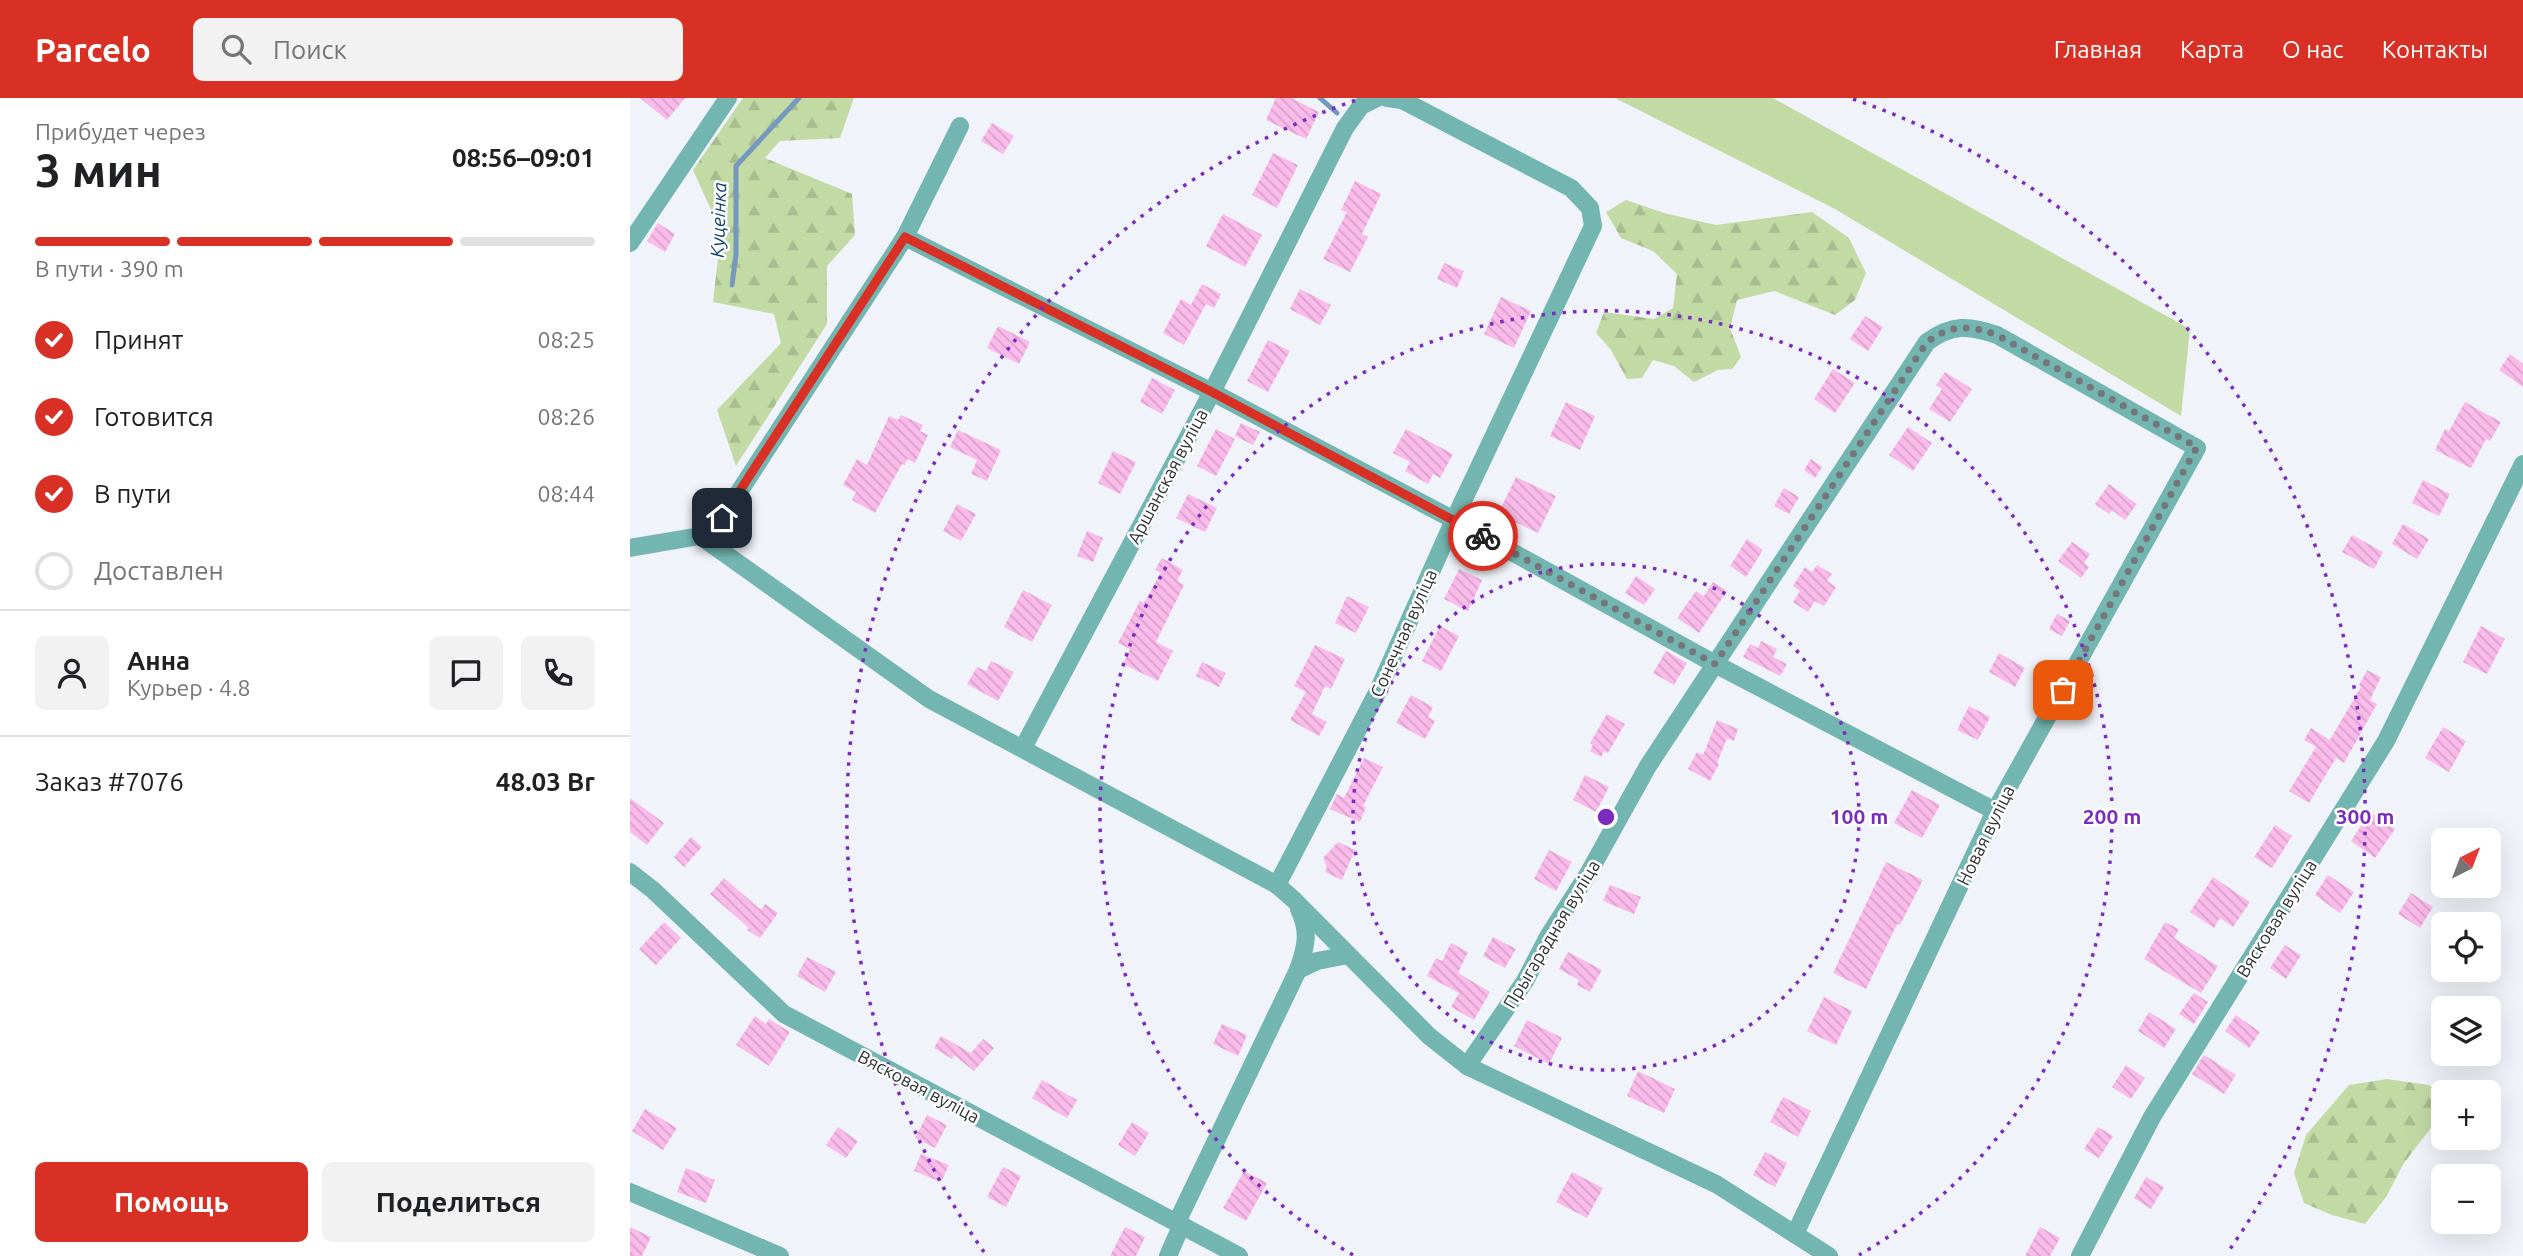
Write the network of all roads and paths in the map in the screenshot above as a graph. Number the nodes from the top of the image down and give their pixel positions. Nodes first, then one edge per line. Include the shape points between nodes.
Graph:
1 (729, 98) edge
2 (1377, 98) edge
3 (1387, 98) edge
4 (960, 126) dead end
5 (905, 237) junction
6 (630, 243) edge
7 (1927, 342) joint
8 (1212, 392) junction
9 (2523, 464) edge
10 (1454, 520) junction
11 (701, 536) junction
12 (630, 548) edge
13 (1715, 664) junction
14 (1023, 748) junction
15 (1995, 811) junction
16 (630, 872) edge
17 (1277, 885) junction
18 (1294, 900) junction
19 (1348, 954) junction
20 (1298, 970) junction
21 (1467, 1066) junction
22 (630, 1192) edge
23 (1180, 1223) junction
24 (1795, 1234) junction
25 (780, 1256) edge
26 (1168, 1256) edge
27 (1240, 1256) edge
28 (1829, 1256) edge
29 (2080, 1256) edge

1 - 6 street
2 - 8 street, Аршанская вуліца via 1361,106 1345,128
3 - 10 street, Сонечная вуліца via 1402,100 1570,188 1590,208 1593,226
4 - 5 street
5 - 8 street
5 - 11 street via 722,518
7 - 13 street, Прыгарадная вуліца
7 - 15 street, Новая вуліца via 1942,331 1961,327 1988,332 2197,447
8 - 10 street
8 - 14 street, Аршанская вуліца
9 - 29 street, Вясковая вуліца via 2386,741 2152,1117
10 - 13 street
10 - 17 street, Сонечная вуліца via 1378,691
11 - 12 street
11 - 14 street via 929,699
13 - 15 street
13 - 21 street, Прыгарадная вуліца via 1648,766 1525,981
14 - 17 street
15 - 24 street, Новая вуліца
16 - 23 street, Вясковая вуліца via 784,1014
17 - 18 street
18 - 19 street
18 - 20 street via 1307,927
19 - 20 street
19 - 21 street via 1429,1036
20 - 23 street
21 - 24 street via 1716,1184
22 - 25 street
23 - 26 street
23 - 27 street, Вясковая вуліца
24 - 28 street

